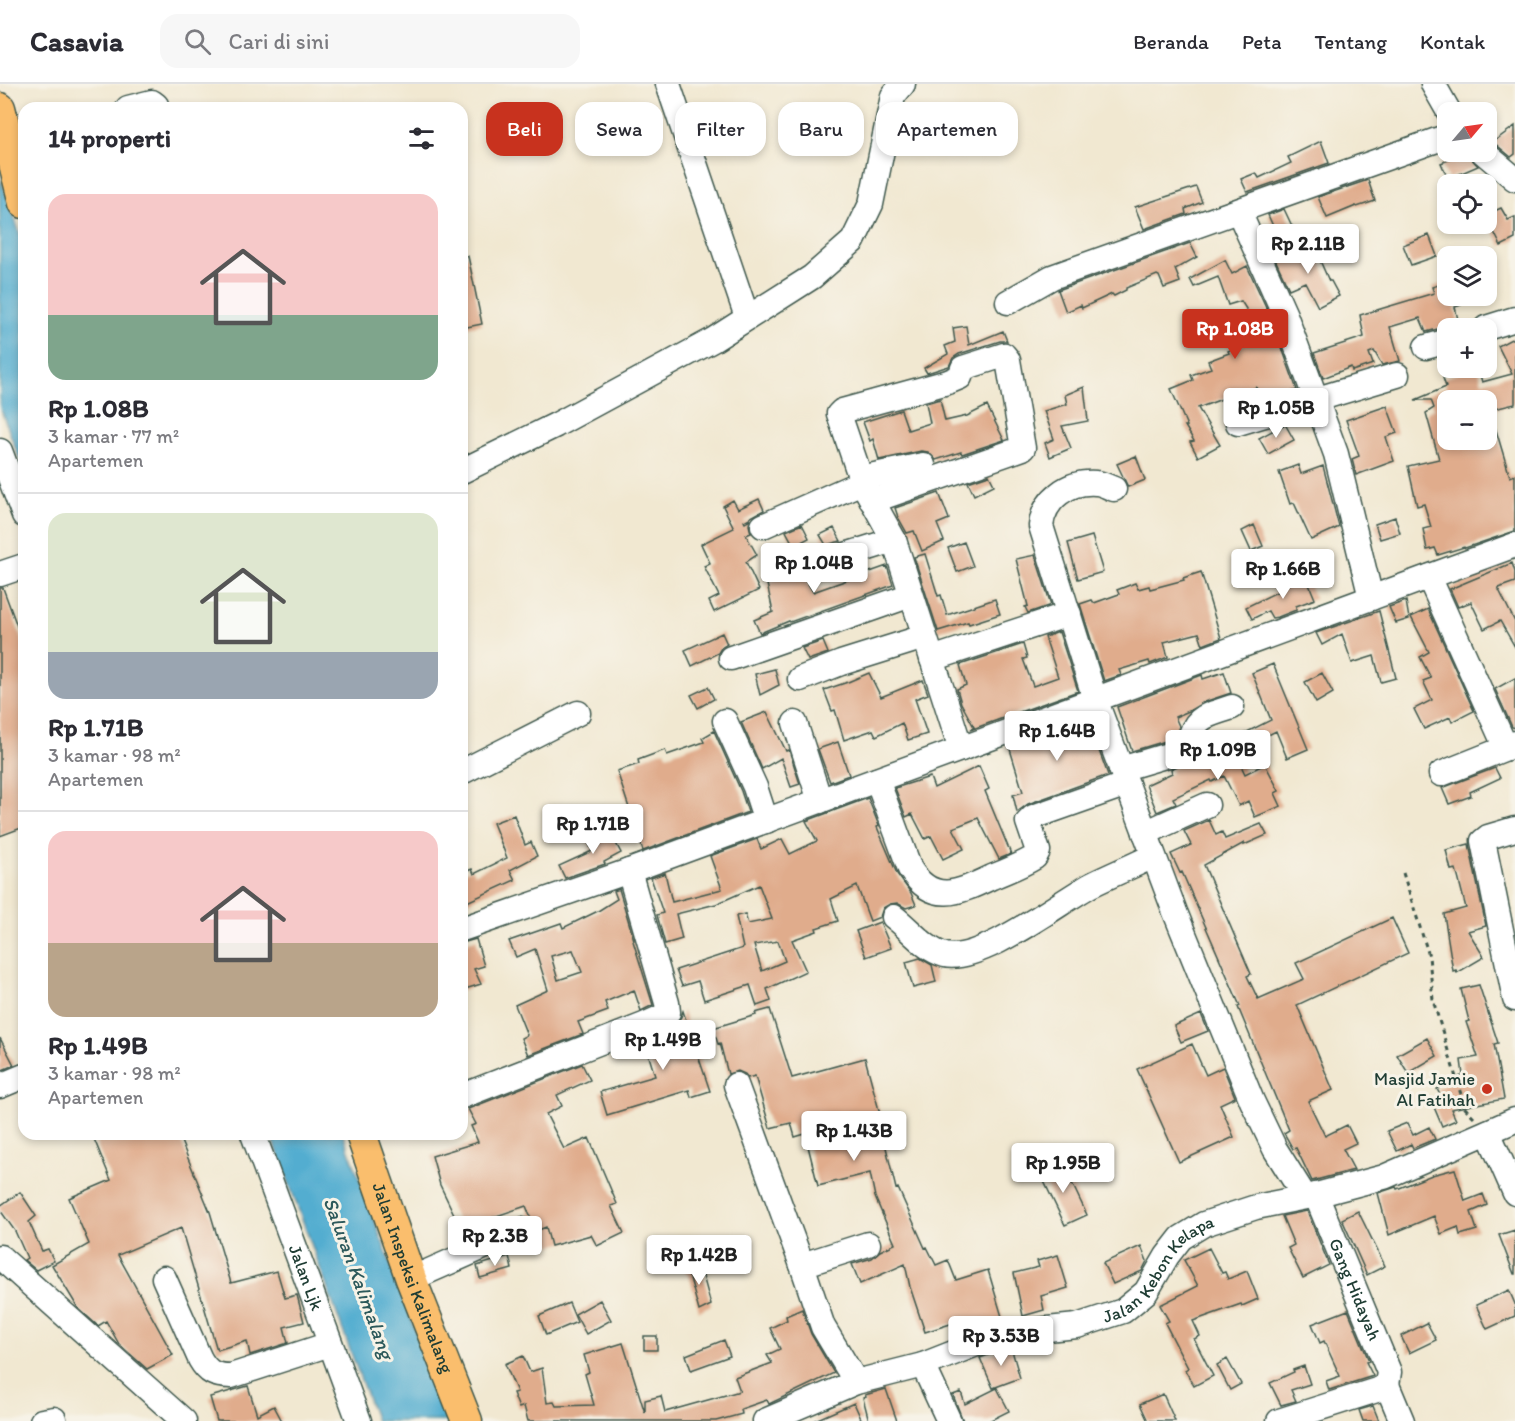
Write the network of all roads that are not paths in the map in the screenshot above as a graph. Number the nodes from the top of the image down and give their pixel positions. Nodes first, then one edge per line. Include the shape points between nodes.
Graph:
1 (668, 84) edge
2 (903, 84) edge
3 (1433, 84) edge
4 (1443, 102) edge
5 (0, 108) edge
6 (15, 137) edge
7 (1437, 140) edge
8 (18, 159) edge
9 (1495, 162) edge
10 (1515, 179) edge
11 (1239, 212) junction
12 (1008, 302) dead end
13 (747, 316) junction
14 (1515, 319) edge
15 (1497, 325) edge
16 (1397, 375) dead end
17 (1316, 399) junction
18 (1238, 423) dead end
19 (0, 451) edge
20 (923, 465) dead end
21 (470, 468) edge
22 (865, 487) junction
23 (1114, 489) dead end
24 (7, 490) edge
25 (18, 506) edge
26 (763, 526) dead end
27 (894, 540) junction
28 (1515, 545) edge
29 (809, 562) dead end
30 (18, 568) edge
31 (0, 574) edge
32 (1430, 577) junction
33 (911, 595) junction
34 (1371, 598) junction
35 (1069, 614) junction
36 (928, 648) junction
37 (731, 658) dead end
38 (800, 679) dead end
39 (1095, 699) junction
40 (1232, 707) dead end
41 (578, 713) dead end
42 (725, 721) dead end
43 (795, 723) dead end
44 (1510, 745) edge
45 (961, 749) junction
46 (468, 769) edge
47 (1441, 774) dead end
48 (1124, 777) junction
49 (877, 780) junction
50 (820, 801) junction
51 (1207, 805) dead end
52 (766, 821) junction
53 (1515, 829) edge
54 (1145, 833) junction
55 (1153, 856) junction
56 (629, 871) junction
57 (894, 917) dead end
58 (468, 927) edge
59 (1515, 999) edge
60 (18, 1078) edge
61 (736, 1085) dead end
62 (0, 1086) edge
63 (468, 1094) edge
64 (1515, 1120) edge
65 (1488, 1132) junction
66 (255, 1140) edge
67 (365, 1140) edge
68 (1515, 1193) edge
69 (1311, 1196) junction
70 (522, 1230) dead end
71 (868, 1244) dead end
72 (0, 1257) edge
73 (802, 1265) junction
74 (164, 1278) dead end
75 (411, 1279) junction
76 (330, 1344) junction
77 (923, 1365) junction
78 (856, 1382) junction
79 (1387, 1385) junction
80 (184, 1421) edge
81 (359, 1421) edge
82 (467, 1421) edge
83 (765, 1421) edge
84 (950, 1421) edge
85 (1279, 1421) edge
86 (1402, 1421) edge

1 - 13 street
2 - 13 street via 893,96 871,204 853,241 812,278
3 - 4 street
5 - 6 main road
6 - 8 main road
7 - 11 street
9 - 10 street
11 - 12 street via 1052,277
11 - 17 street via 1285,315
13 - 21 street via 713,340
14 - 15 street
16 - 17 street
17 - 18 street
17 - 34 street via 1335,454
19 - 24 street
20 - 22 street
22 - 22 street via 1023,448 1004,355 963,368 960,377 948,382 841,412 839,416
22 - 26 street
22 - 27 street
23 - 35 street, Gang Hidayah via 1098,483 1077,484 1057,495 1042,515 1041,526
24 - 25 street
27 - 29 street
27 - 33 street
28 - 32 street
30 - 31 street
32 - 34 street
32 - 44 street
33 - 36 street
33 - 37 street
34 - 39 street
35 - 36 street
35 - 39 street, Gang Hidayah
36 - 38 street via 841,663
36 - 45 street
39 - 45 street
39 - 48 street, Gang Hidayah
40 - 48 street via 1200,718 1188,745
41 - 46 street
42 - 52 street
43 - 50 street
44 - 47 street
45 - 49 street
48 - 49 street via 1033,817 1028,822 1038,851 1035,857 981,883 945,894 926,888 910,869
48 - 54 street, Gang Hidayah
49 - 50 street
50 - 52 street
51 - 54 street
52 - 56 street
53 - 59 street via 1483,841
54 - 55 street, Gang Hidayah
55 - 57 street via 1091,885 971,953 943,954 926,945
55 - 69 street, Gang Hidayah via 1252,1101 1275,1149
56 - 58 street
56 - 63 street via 668,1012
60 - 62 street
61 - 73 street
64 - 65 street, Jalan Kebon Kelapa
65 - 68 street
65 - 69 street, Jalan Kebon Kelapa via 1384,1177
66 - 76 street, Jalan Ljk
67 - 75 main road, Jalan Inspeksi Kalimalang
69 - 77 street, Jalan Kebon Kelapa via 1256,1207 1203,1224 1181,1238 1146,1292 1123,1311 1077,1326 1008,1333
69 - 79 street, Gang Hidayah via 1389,1372
70 - 75 street
71 - 73 street
72 - 80 street
73 - 78 street via 823,1328
74 - 76 street via 200,1359 207,1371 218,1376 231,1376
75 - 82 main road, Jalan Inspeksi Kalimalang
76 - 81 street, Jalan Ljk
77 - 78 street, Jalan Kebon Kelapa
77 - 84 street
78 - 83 street, Jalan Kebon Kelapa
79 - 85 street
79 - 86 street, Gang Hidayah

